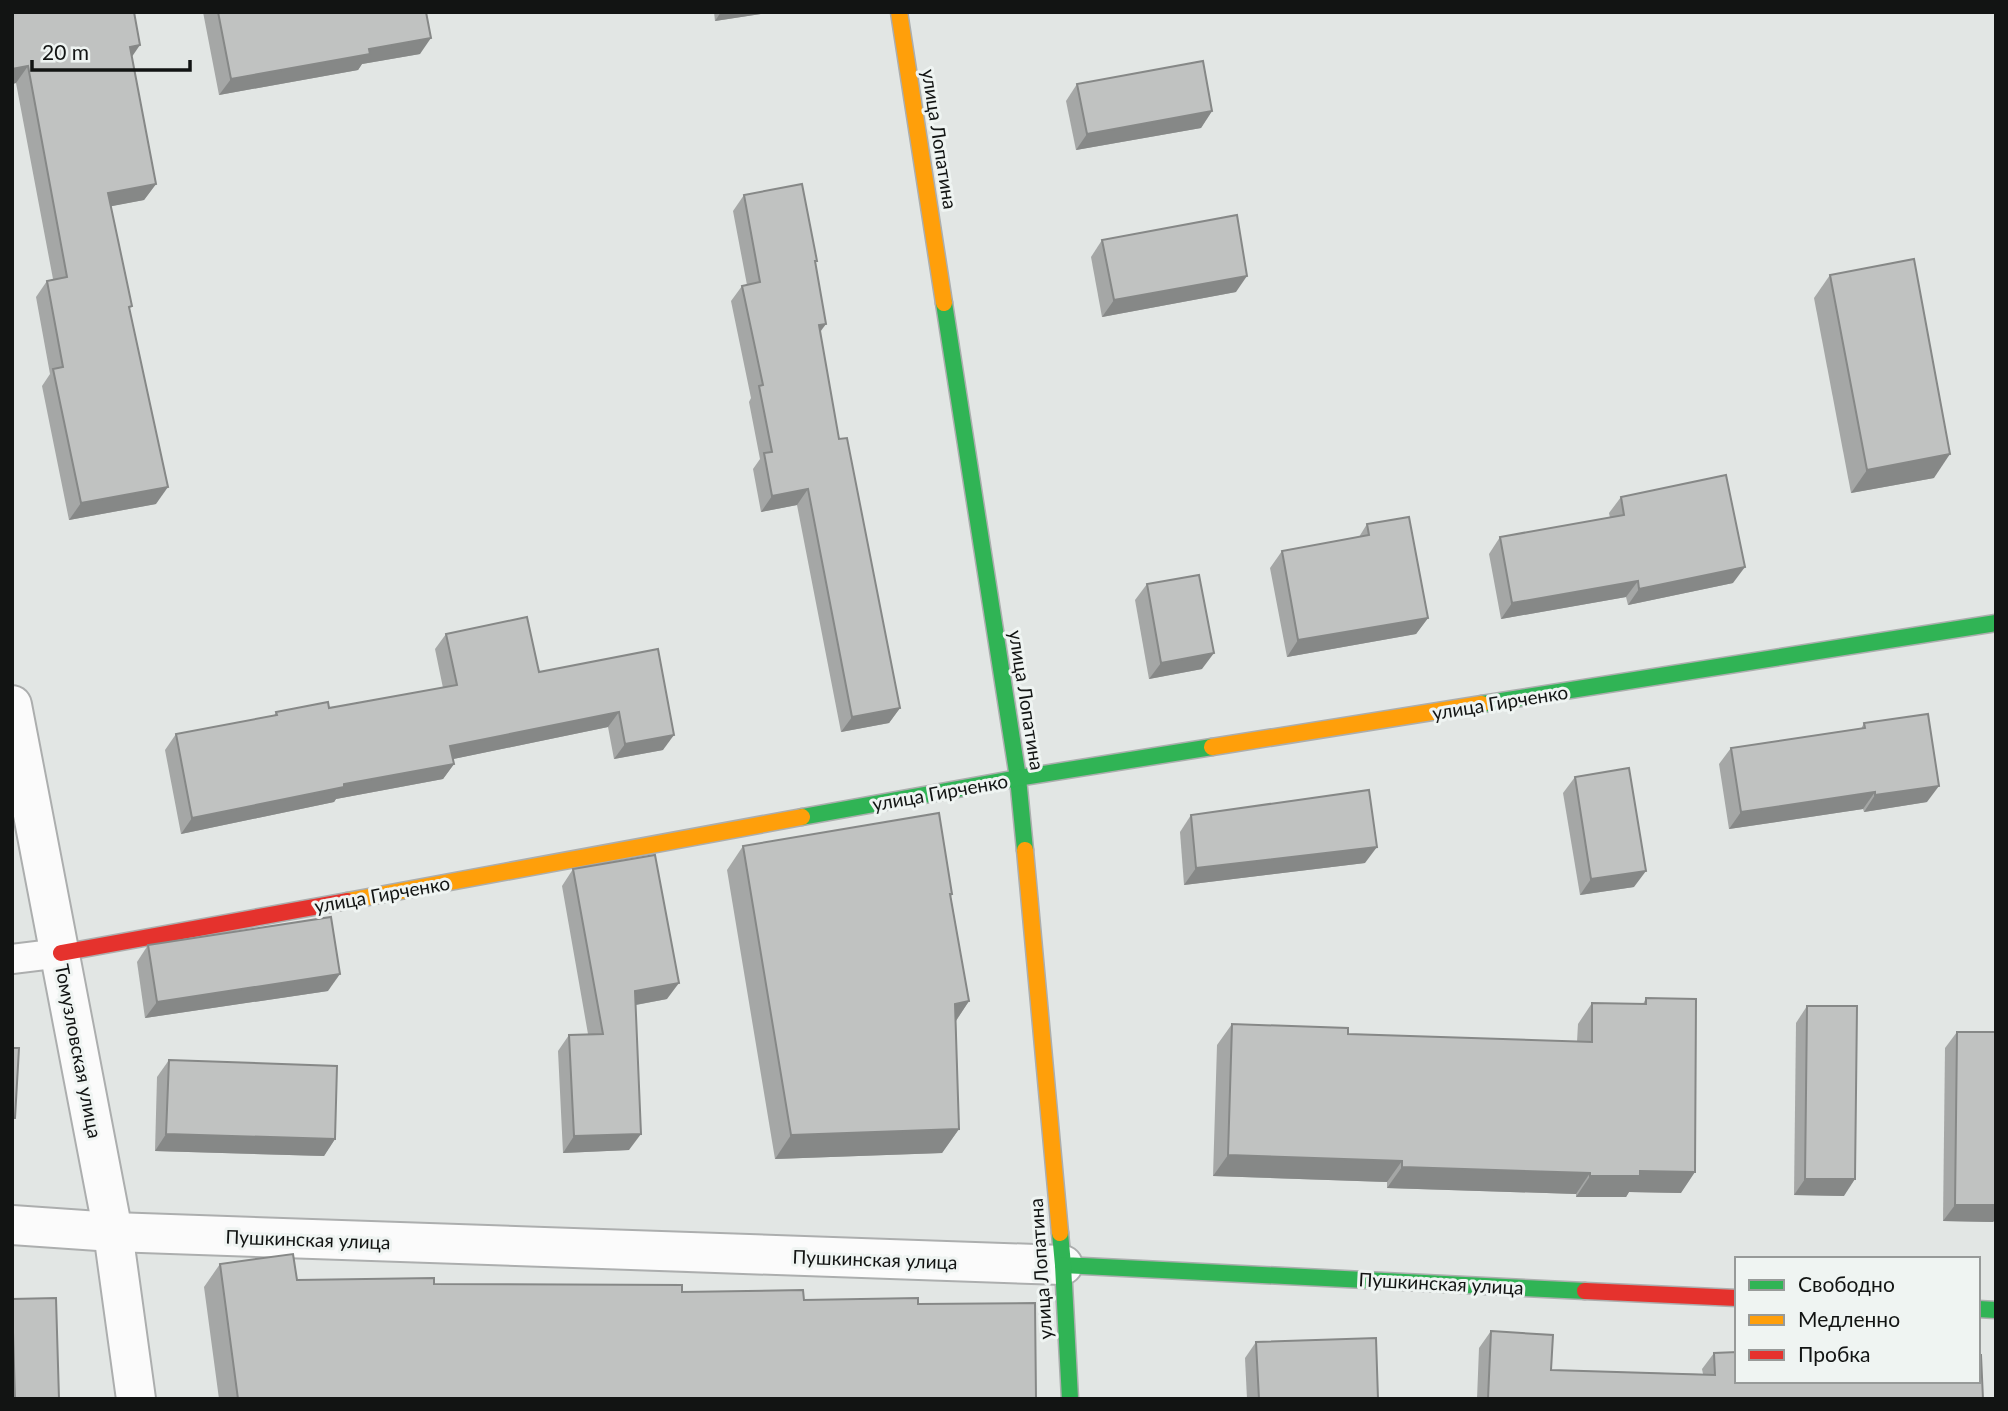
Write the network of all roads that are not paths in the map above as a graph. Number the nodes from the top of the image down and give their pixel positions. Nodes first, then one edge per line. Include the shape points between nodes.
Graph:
1 (899, 12) edge
2 (1996, 624) edge
3 (12, 705) edge
4 (1018, 778) junction
5 (61, 953) junction
6 (12, 959) edge
7 (12, 1225) edge
8 (113, 1232) junction
9 (1063, 1265) junction
10 (1735, 1298) edge
11 (136, 1399) edge
12 (1070, 1399) edge

1 - 4 street, улица Лопатина
2 - 4 street, улица Гирченко
3 - 5 street, Томузловская улица
4 - 5 street, улица Гирченко
4 - 9 street, улица Лопатина
5 - 6 lane, улица Гирченко
5 - 8 street, Томузловская улица
7 - 8 street, Пушкинская улица
8 - 9 street, Пушкинская улица
8 - 11 street, Томузловская улица
9 - 10 street, Пушкинская улица
9 - 12 street, улица Лопатина

